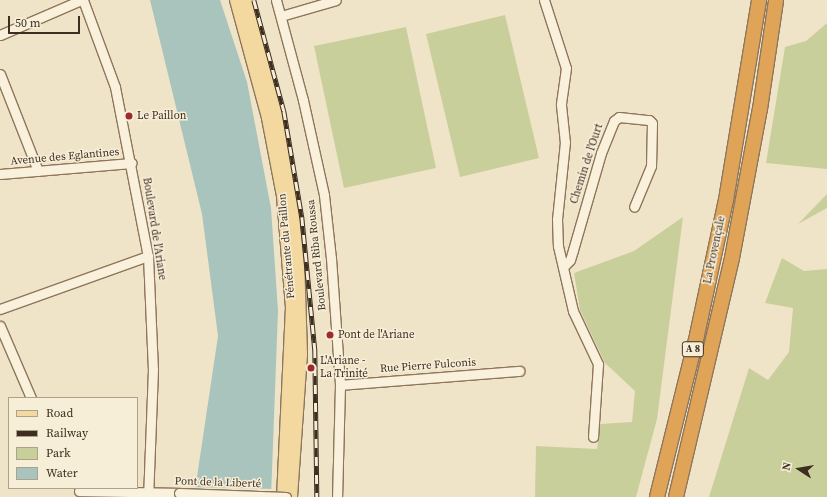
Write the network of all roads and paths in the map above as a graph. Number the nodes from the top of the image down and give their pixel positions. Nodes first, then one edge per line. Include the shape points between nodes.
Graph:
1 (82, 0) edge
2 (236, 0) edge
3 (247, 0) edge
4 (276, 0) edge
5 (336, 0) edge
6 (544, 0) edge
7 (759, 0) edge
8 (776, 0) edge
9 (281, 16) junction
10 (0, 36) edge
11 (0, 74) edge
12 (132, 163) junction
13 (38, 172) junction
14 (0, 174) edge
15 (634, 208) dead end
16 (148, 256) junction
17 (564, 266) junction
18 (0, 309) edge
19 (0, 326) edge
20 (519, 371) dead end
21 (340, 385) junction
22 (32, 397) edge
23 (594, 437) dead end
24 (79, 492) edge
25 (149, 495) edge
26 (282, 497) edge
27 (286, 497) edge
28 (291, 497) edge
29 (337, 497) edge
30 (657, 497) edge
31 (676, 497) edge

1 - 10 street
1 - 12 street, Boulevard de l'Ariane via 107,62
2 - 26 main road, Pénétrante du Paillon via 268,118 285,224 292,307
3 - 28 main road, Pénétrante du Paillon via 277,115 291,194 298,259 301,354
4 - 9 street, Boulevard Riba Roussa
5 - 9 street
6 - 17 street via 566,68 561,105 565,142 557,219 558,246
7 - 30 highway, La Provençale / A 8 via 726,200 697,335
8 - 31 highway, La Provençale / A 8 via 743,200
9 - 21 street, Boulevard Riba Roussa via 324,195
11 - 13 street
12 - 13 street, Avenue des Eglantines
12 - 16 street, Boulevard de l'Ariane
13 - 14 street, Avenue des Eglantines
15 - 17 street, Chemin de l'Ourt via 651,166 652,123 648,120 620,117 614,121 601,153 574,250
16 - 18 street
16 - 25 street, Boulevard de l'Ariane via 153,369
17 - 23 street via 573,311 598,364
19 - 22 street
20 - 21 street, Rue Pierre Fulconis
21 - 29 street, Boulevard Riba Roussa
24 - 25 street, Pont de la Liberté
25 - 27 street, Pont de la Liberté, bridge via 179,493

